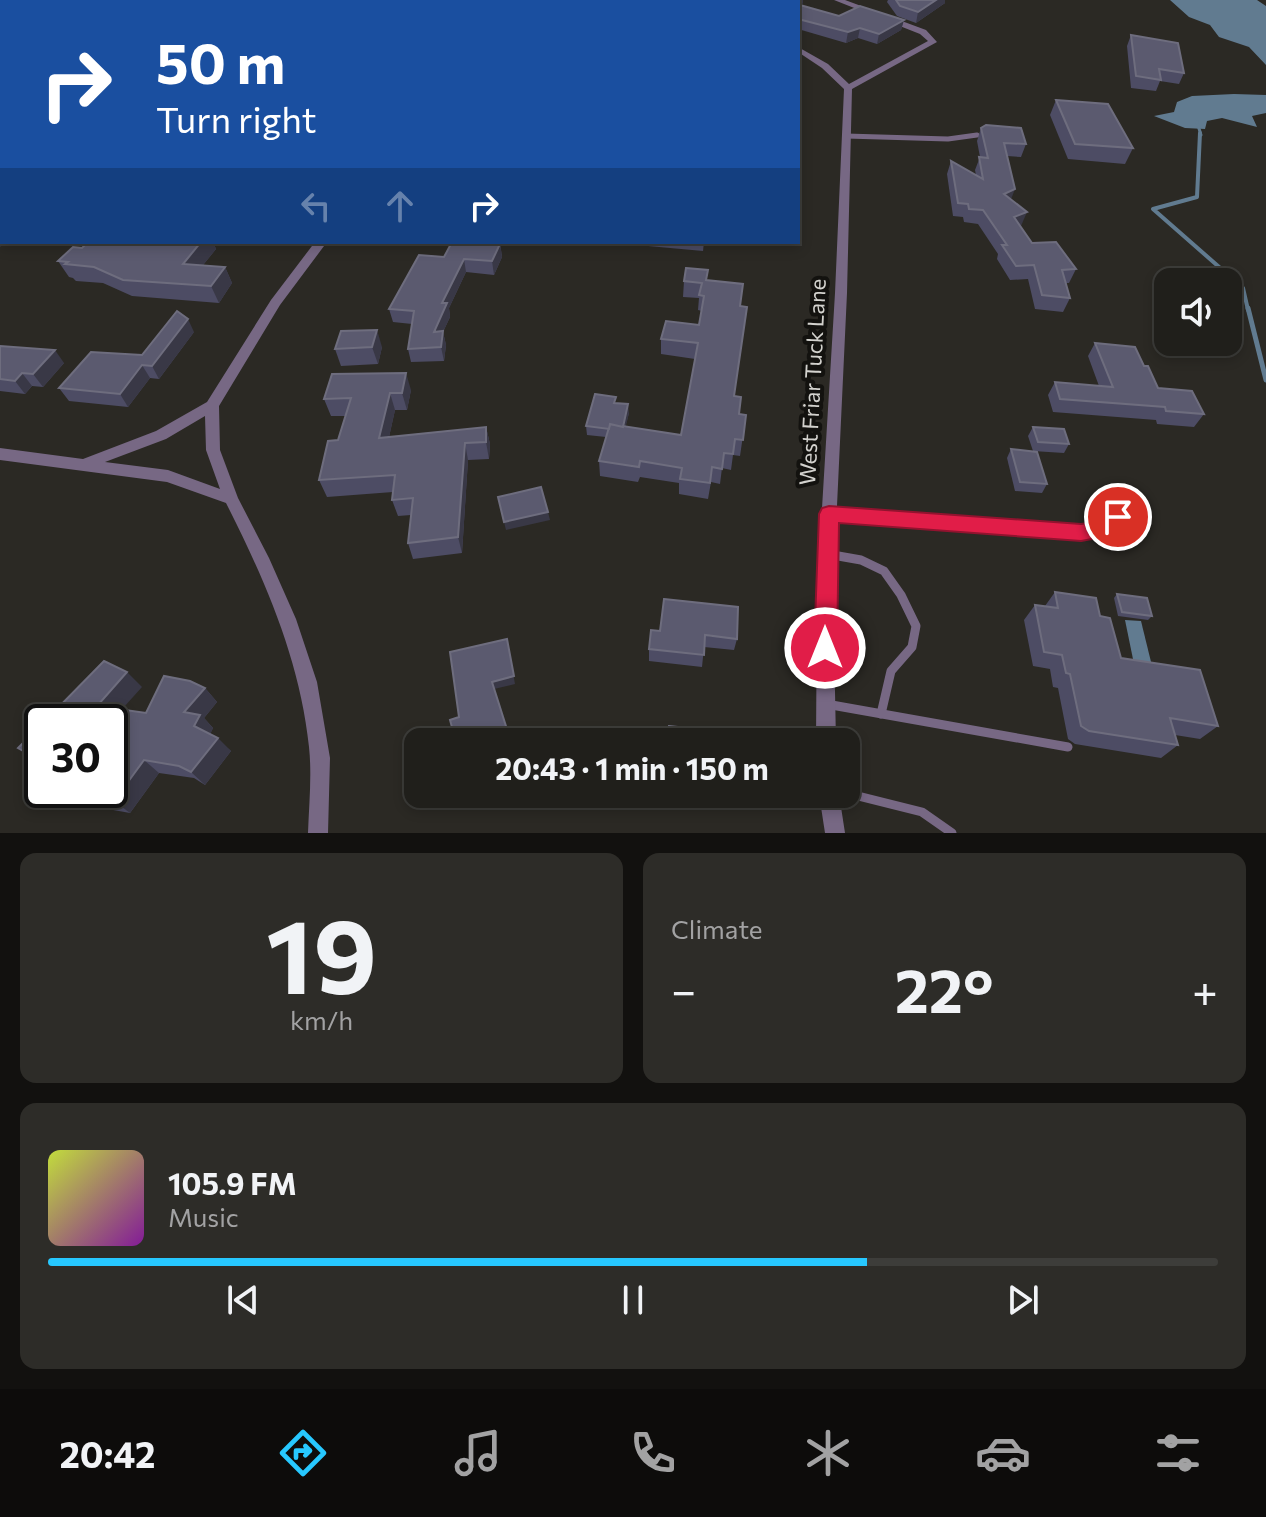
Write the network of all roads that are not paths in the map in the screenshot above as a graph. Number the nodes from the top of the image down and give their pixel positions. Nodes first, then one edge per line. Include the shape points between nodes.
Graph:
1 (838, 0) edge
2 (853, 3) edge
3 (800, 50) edge
4 (848, 88) junction
5 (977, 135) dead end
6 (846, 136) junction
7 (319, 244) edge
8 (212, 406) junction
9 (0, 454) edge
10 (85, 463) junction
11 (1114, 488) dead end
12 (231, 499) junction
13 (829, 514) junction
14 (827, 554) junction
15 (826, 704) junction
16 (881, 714) junction
17 (826, 728) edge
18 (1068, 747) dead end
19 (860, 796) edge
20 (831, 808) edge
21 (318, 833) edge
22 (835, 833) edge
23 (952, 833) edge

1 - 2 street
2 - 4 street via 923,32 933,42
3 - 4 street
4 - 6 street, West Friar Tuck Lane
5 - 6 lane
6 - 13 street, West Friar Tuck Lane
7 - 8 street via 275,303
8 - 10 street via 161,435
8 - 12 street via 213,450
9 - 10 street
10 - 12 street via 168,476
11 - 13 lane via 1118,517 1107,529 1081,532
12 - 21 street via 298,646 309,688 319,748
13 - 14 street, West Friar Tuck Lane
14 - 15 street, West Friar Tuck Lane
14 - 16 lane via 884,571 916,626 912,647 891,671
15 - 16 lane
15 - 17 street, West Friar Tuck Lane
16 - 18 lane
19 - 23 lane via 922,812
20 - 22 street

